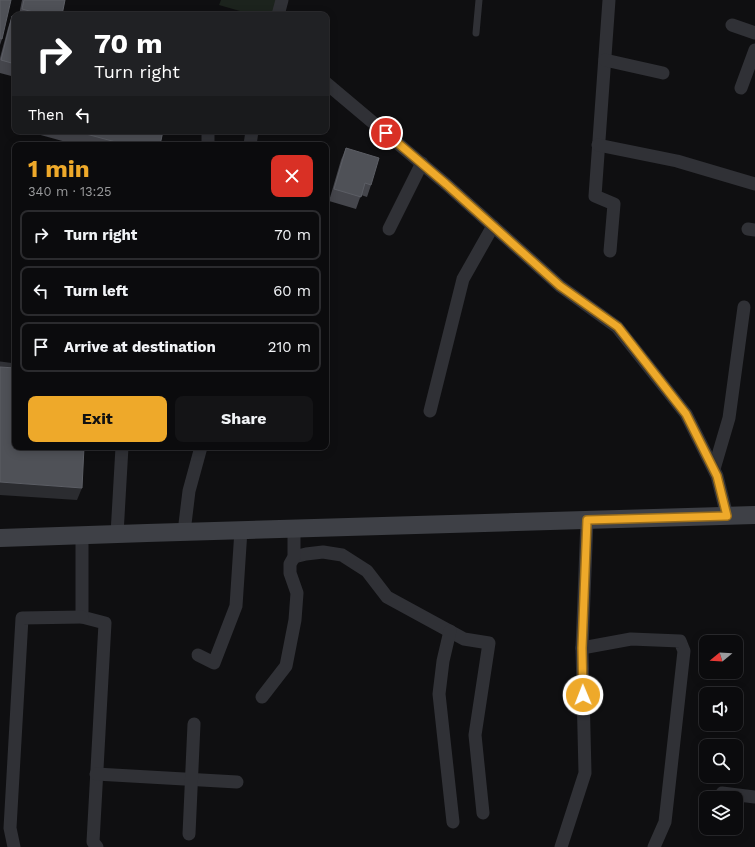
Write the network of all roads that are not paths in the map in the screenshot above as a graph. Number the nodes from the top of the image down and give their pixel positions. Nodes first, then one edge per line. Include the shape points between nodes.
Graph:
1 (282, 0) edge
2 (479, 0) edge
3 (609, 0) edge
4 (279, 12) edge
5 (732, 24) dead end
6 (476, 33) dead end
7 (755, 33) edge
8 (755, 50) edge
9 (605, 60) junction
10 (664, 73) dead end
11 (329, 85) edge
12 (741, 88) dead end
13 (598, 145) junction
14 (422, 163) junction
15 (755, 184) edge
16 (493, 226) junction
17 (389, 229) dead end
18 (610, 251) dead end
19 (744, 307) dead end
20 (0, 366) edge
21 (12, 367) edge
22 (430, 411) dead end
23 (122, 450) edge
24 (200, 450) edge
25 (714, 469) junction
26 (755, 515) edge
27 (727, 516) junction
28 (587, 520) junction
29 (294, 529) junction
30 (240, 530) junction
31 (184, 532) junction
32 (117, 534) junction
33 (82, 535) junction
34 (0, 538) edge
35 (294, 557) junction
36 (82, 617) junction
37 (450, 630) junction
38 (582, 648) junction
39 (198, 655) dead end
40 (262, 697) dead end
41 (194, 724) dead end
42 (96, 774) junction
43 (190, 779) junction
44 (237, 782) dead end
45 (743, 795) edge
46 (755, 797) edge
47 (483, 814) dead end
48 (453, 822) dead end
49 (5, 826) edge
50 (189, 834) dead end
51 (14, 847) edge
52 (97, 847) edge
53 (561, 847) edge
54 (654, 847) edge

1 - 4 street
2 - 6 lane
3 - 9 street
5 - 7 street
8 - 12 street
9 - 10 street
9 - 13 street
11 - 14 street
13 - 15 street via 677,161
13 - 18 street via 594,196 614,204
14 - 16 street
14 - 17 street
16 - 22 street via 463,279
16 - 25 street via 560,286 618,327 686,414
19 - 25 street via 729,418
20 - 21 lane
23 - 32 street
24 - 31 street via 189,491
25 - 27 street
26 - 27 main road
27 - 28 main road
28 - 29 main road
28 - 38 street
29 - 30 main road
29 - 35 street
30 - 31 main road
30 - 39 street via 236,606 214,663
31 - 32 main road
32 - 33 main road
33 - 34 main road
33 - 36 street
35 - 37 street via 323,552 342,555 367,571 386,597
35 - 40 street via 290,564 290,573 297,593 295,620 286,666
36 - 42 street via 104,623
36 - 49 street via 22,618
37 - 47 street via 464,639 489,643 475,735
37 - 48 street via 439,694
38 - 53 street via 585,773
38 - 54 street via 631,640 680,641 684,651 665,822
41 - 43 street
42 - 43 street
42 - 52 street via 93,842
43 - 44 street
43 - 50 street
45 - 46 street
49 - 51 street

